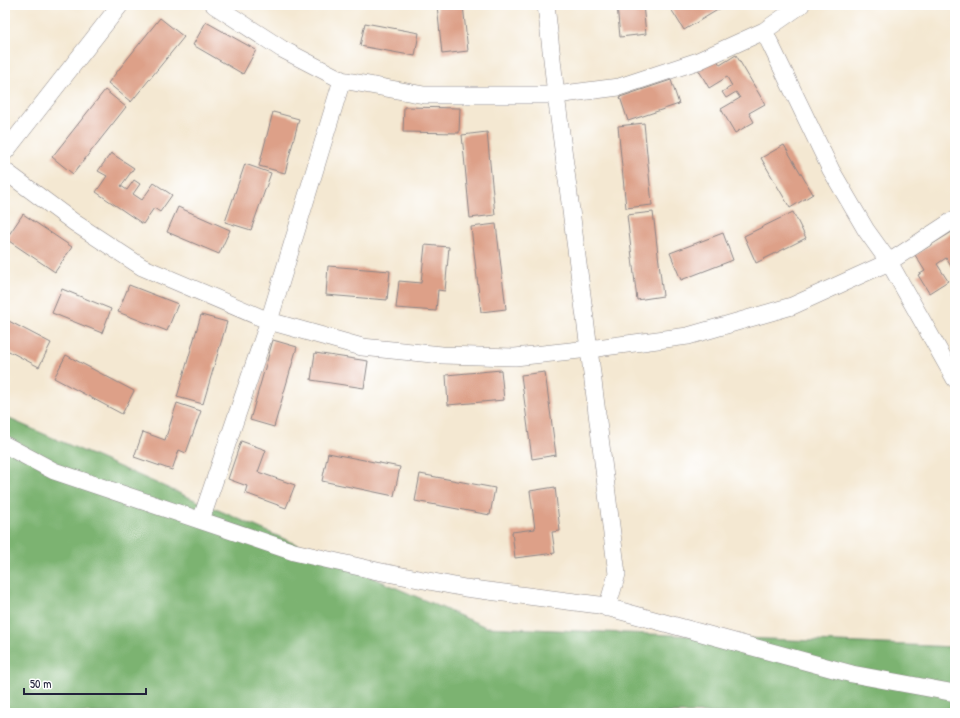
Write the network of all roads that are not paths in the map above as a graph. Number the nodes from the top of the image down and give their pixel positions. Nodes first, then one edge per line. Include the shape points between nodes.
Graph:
1 (120, 5) edge
2 (214, 5) edge
3 (546, 5) edge
4 (801, 5) edge
5 (764, 31) junction
6 (342, 80) junction
7 (556, 95) junction
8 (5, 152) edge
9 (5, 171) edge
10 (955, 219) edge
11 (889, 262) junction
12 (269, 321) junction
13 (589, 349) junction
14 (955, 379) edge
15 (5, 445) edge
16 (202, 520) junction
17 (607, 608) junction
18 (955, 693) edge

1 - 8 street
2 - 6 street via 282,49
3 - 7 street
4 - 5 street
5 - 7 street via 698,61 619,87
5 - 11 street via 831,170 866,230
6 - 7 street via 424,95
6 - 12 street
7 - 13 street
9 - 12 street via 75,223 142,267
10 - 11 street
11 - 13 street via 792,306 688,336
11 - 14 street
12 - 13 street via 362,347 442,355 515,357
12 - 16 street
13 - 17 street via 616,574
15 - 16 street via 54,471
16 - 17 street via 294,552 377,571 465,588
17 - 18 street via 852,674

